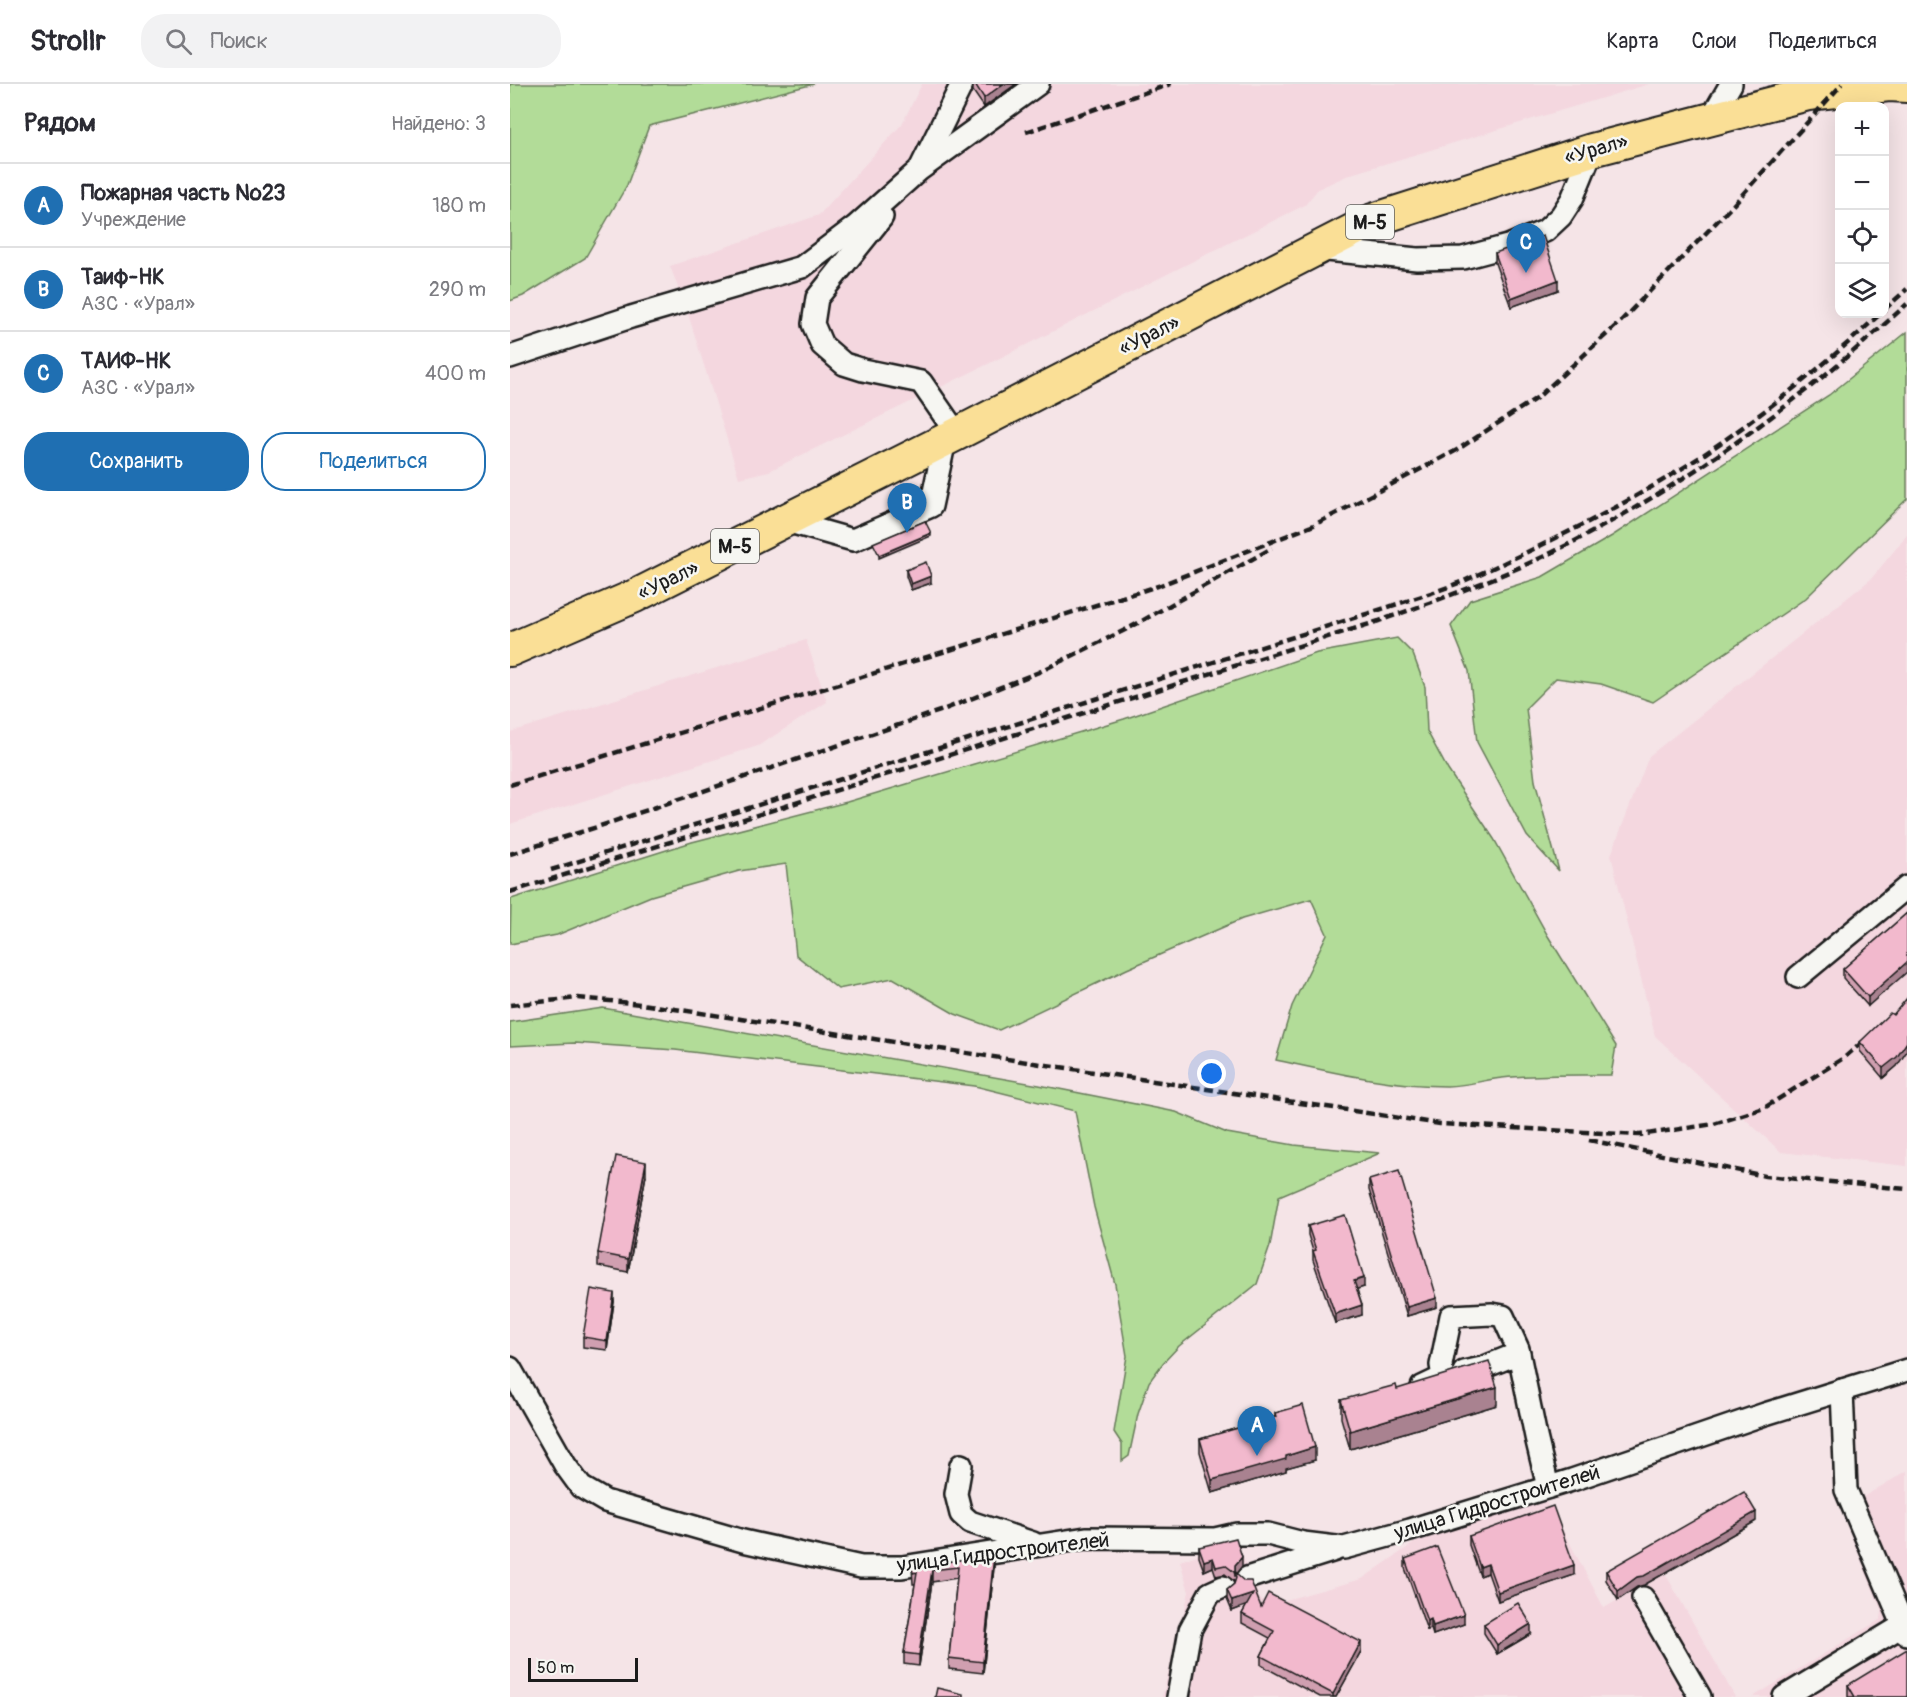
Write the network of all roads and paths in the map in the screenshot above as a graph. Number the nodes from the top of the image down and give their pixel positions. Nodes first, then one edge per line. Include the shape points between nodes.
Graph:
1 (962, 84) edge
2 (1038, 84) edge
3 (1731, 84) edge
4 (1907, 86) edge
5 (1710, 120) junction
6 (1592, 150) junction
7 (919, 170) junction
8 (1317, 249) junction
9 (510, 357) edge
10 (951, 437) junction
11 (786, 521) junction
12 (510, 650) edge
13 (1907, 887) edge
14 (1798, 977) dead end
15 (1519, 1353) junction
16 (510, 1368) edge
17 (1907, 1370) edge
18 (1443, 1377) junction
19 (1422, 1387) edge
20 (1842, 1390) junction
21 (961, 1465) dead end
22 (1548, 1487) junction
23 (1039, 1545) junction
24 (1344, 1548) junction
25 (1247, 1578) edge
26 (1223, 1587) dead end
27 (1643, 1598) dead end
28 (1904, 1630) edge
29 (1178, 1697) edge
30 (1700, 1697) edge
31 (1784, 1697) edge

1 - 7 street
2 - 7 street
3 - 5 street
4 - 5 highway, «Урал» / М-5 via 1828,92
5 - 6 highway, «Урал» / М-5
6 - 8 highway, «Урал» / М-5 via 1373,220
6 - 8 street via 1561,216 1545,231 1508,246 1463,258 1417,259
7 - 9 street via 855,227 802,267
7 - 10 street via 817,298 813,324 822,345 844,364 921,382
8 - 10 highway, «Урал» / М-5
10 - 11 highway, «Урал» / М-5
10 - 11 street via 931,506 853,540
11 - 12 highway, «Урал» / М-5 via 635,596
13 - 14 street
15 - 18 street via 1482,1368
15 - 18 street via 1503,1316 1451,1316 1441,1365
15 - 22 street
16 - 23 street, улица Гидростроителей via 565,1465 581,1487 604,1501 743,1541 861,1567 902,1567
17 - 20 street, улица Гидростроителей
18 - 19 street
20 - 22 street, улица Гидростроителей
20 - 28 street via 1846,1490
21 - 23 street via 956,1494 961,1514 970,1522
22 - 24 street, улица Гидростроителей
23 - 24 street, улица Гидростроителей via 1086,1538 1215,1539 1237,1533 1268,1534
24 - 25 street
26 - 29 street via 1210,1593 1190,1629
27 - 30 street
28 - 31 street

